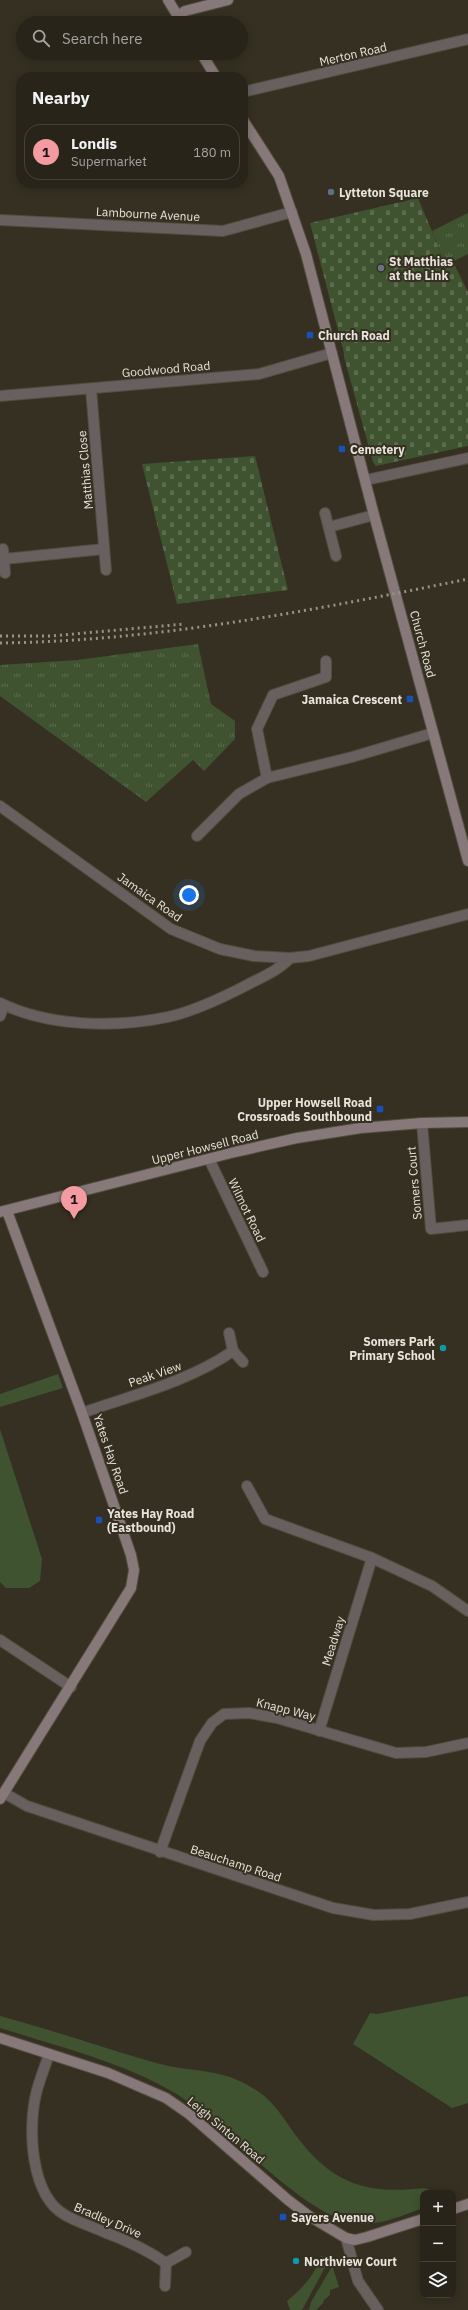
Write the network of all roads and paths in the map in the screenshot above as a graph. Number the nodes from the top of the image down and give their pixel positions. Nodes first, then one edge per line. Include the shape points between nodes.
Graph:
1 (168, 0) edge
2 (228, 0) edge
3 (178, 16) edge
4 (182, 16) edge
5 (468, 39) edge
6 (205, 60) edge
7 (213, 72) edge
8 (248, 91) edge
9 (248, 128) edge
10 (292, 212) junction
11 (0, 220) edge
12 (332, 353) junction
13 (91, 389) junction
14 (0, 396) edge
15 (468, 458) edge
16 (366, 480) junction
17 (325, 513) dead end
18 (374, 515) junction
19 (329, 527) junction
20 (104, 548) junction
21 (336, 556) dead end
22 (106, 570) dead end
23 (5, 573) dead end
24 (326, 661) dead end
25 (433, 733) junction
26 (267, 778) junction
27 (0, 806) edge
28 (197, 836) dead end
29 (468, 861) edge
30 (468, 914) edge
31 (290, 958) junction
32 (2, 1004) edge
33 (0, 1016) edge
34 (468, 1122) edge
35 (422, 1123) junction
36 (209, 1159) junction
37 (3, 1211) edge
38 (468, 1226) edge
39 (263, 1272) dead end
40 (229, 1333) dead end
41 (233, 1351) junction
42 (243, 1362) dead end
43 (82, 1413) junction
44 (247, 1486) dead end
45 (372, 1558) junction
46 (468, 1612) edge
47 (0, 1640) edge
48 (71, 1687) junction
49 (319, 1731) junction
50 (468, 1743) edge
51 (2, 1796) edge
52 (160, 1852) junction
53 (468, 1902) edge
54 (0, 2038) edge
55 (50, 2054) junction
56 (468, 2204) edge
57 (456, 2208) edge
58 (420, 2220) edge
59 (346, 2238) junction
60 (186, 2252) dead end
61 (166, 2263) junction
62 (165, 2286) dead end
63 (378, 2310) edge

1 - 3 street
2 - 4 street via 185,11
5 - 8 street, Merton Road
6 - 7 street
9 - 10 street, Church Road via 279,176
10 - 11 street, Lambourne Avenue via 223,231
10 - 12 street, Church Road via 306,254
12 - 13 street, Goodwood Road via 259,374
12 - 16 street, Church Road
13 - 14 street, Goodwood Road
13 - 20 street, Matthias Close
15 - 16 street
16 - 18 street, Church Road
17 - 19 street
18 - 19 street
18 - 25 street, Church Road
19 - 21 street
20 - 22 street, Matthias Close
20 - 23 street via 4,554
24 - 26 street via 326,677 273,695 260,718 257,729
25 - 26 street
25 - 29 street, Church Road
26 - 28 street via 239,794
27 - 31 street, Jamaica Road via 171,929 220,949 254,956
30 - 31 street, Jamaica Road via 309,956
31 - 32 street via 282,967 221,998 169,1016 144,1021 119,1023 48,1018
32 - 33 street
34 - 35 street, Upper Howsell Road
35 - 36 street, Upper Howsell Road via 361,1128 297,1138
35 - 38 street, Somers Court via 431,1229
36 - 37 street, Upper Howsell Road
36 - 39 street, Wilmot Road
37 - 43 street, Yates Hay Road
40 - 41 street
41 - 42 street
41 - 43 street, Peak View via 213,1365 190,1375
43 - 48 street, Yates Hay Road via 134,1570 131,1588
44 - 45 street via 265,1519
45 - 46 street via 432,1586
45 - 49 street, Meadway
47 - 48 street
48 - 51 street, Yates Hay Road
49 - 50 street, Knapp Way via 396,1753 426,1752
49 - 52 street, Knapp Way via 277,1718 249,1713 224,1714 212,1723 200,1741
51 - 52 street, Beauchamp Road
52 - 53 street, Beauchamp Road via 333,1908 374,1915 410,1914
54 - 55 street, Leigh Sinton Road
55 - 59 street, Leigh Sinton Road via 108,2073 166,2098 189,2114 288,2200
55 - 61 street, Bradley Drive via 36,2094 32,2145 46,2196 63,2214 127,2241
56 - 57 street
58 - 59 street via 355,2240
59 - 63 street via 358,2281
60 - 61 street
61 - 62 street

